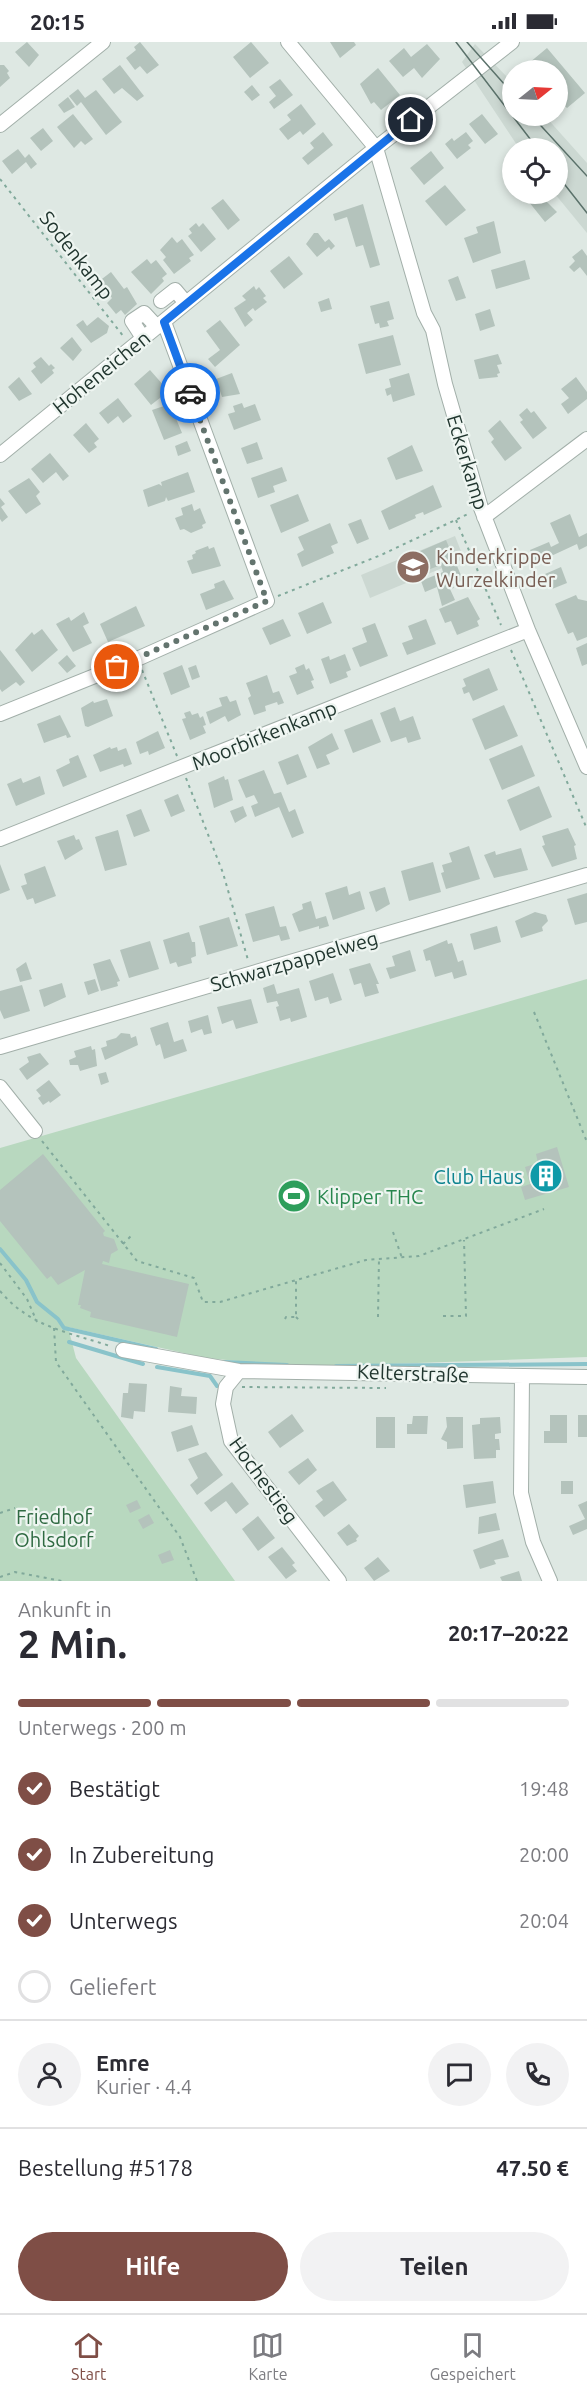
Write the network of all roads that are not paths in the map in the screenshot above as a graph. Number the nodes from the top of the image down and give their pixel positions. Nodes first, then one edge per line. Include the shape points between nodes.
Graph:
1 (103, 42) edge
2 (288, 42) edge
3 (512, 42) edge
4 (0, 125) edge
5 (376, 148) junction
6 (161, 301) dead end
7 (186, 303) junction
8 (160, 324) junction
9 (137, 343) junction
10 (587, 439) edge
11 (0, 455) edge
12 (482, 512) junction
13 (528, 630) junction
14 (0, 714) edge
15 (587, 767) edge
16 (0, 840) edge
17 (587, 875) edge
18 (0, 1047) edge
19 (0, 1087) edge
20 (35, 1131) road end
21 (123, 1350) road end
22 (238, 1371) junction
23 (522, 1376) junction
24 (587, 1377) edge
25 (339, 1581) edge
26 (550, 1581) edge

1 - 4 street
2 - 5 street
3 - 5 street, Hoheneichen
5 - 7 street, Hoheneichen
5 - 12 street, Eckerkamp via 424,313 433,330
6 - 7 street via 175,290
7 - 8 street, Hoheneichen
8 - 9 street, Hoheneichen
8 - 9 street via 144,313 137,316 131,322
8 - 14 street via 267,601
9 - 11 street, Hoheneichen
10 - 12 street
12 - 13 street, Eckerkamp
13 - 15 street, Eckerkamp
13 - 16 street, Moorbirkenkamp
17 - 18 street, Schwarzpappelweg
19 - 20 street
21 - 22 street, Kelterstraße
22 - 23 street, Kelterstraße
22 - 25 street, Hochestieg via 226,1387 223,1404 231,1441
23 - 24 street, Kelterstraße
23 - 26 street via 521,1493 533,1542

